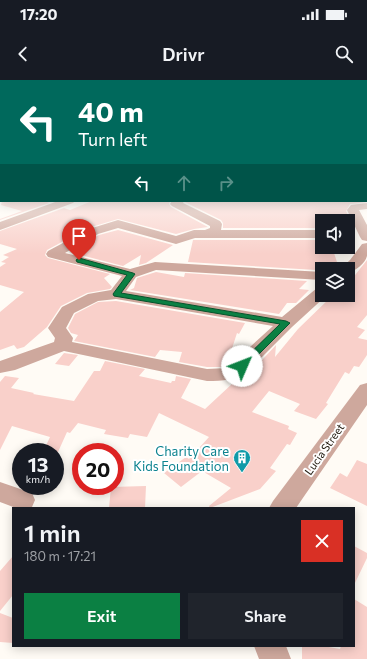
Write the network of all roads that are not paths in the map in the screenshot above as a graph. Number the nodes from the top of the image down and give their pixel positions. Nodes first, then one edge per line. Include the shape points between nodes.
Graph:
1 (66, 202) edge
2 (177, 202) edge
3 (358, 205) edge
4 (0, 226) edge
5 (210, 233) junction
6 (355, 233) edge
7 (315, 234) edge
8 (365, 234) edge
9 (367, 247) edge
10 (355, 264) edge
11 (131, 274) junction
12 (315, 276) edge
13 (116, 294) junction
14 (315, 297) edge
15 (286, 323) junction
16 (62, 345) junction
17 (0, 367) edge
18 (367, 390) edge
19 (0, 492) edge
20 (23, 500) dead end
21 (283, 507) edge
22 (270, 647) edge
23 (275, 659) edge

1 - 4 street
2 - 5 street via 176,204 216,224 216,229
3 - 8 street via 353,210
5 - 7 street
5 - 11 street via 194,234 176,240 118,224 76,240 53,254
6 - 8 street
9 - 10 street
11 - 12 street via 155,266
11 - 13 street
13 - 15 street
13 - 16 street via 94,297 68,310 57,328 64,338
14 - 15 street
15 - 16 street via 242,366 224,375 207,375
16 - 17 street
18 - 21 street, Lucia Street
19 - 20 street
22 - 23 street

